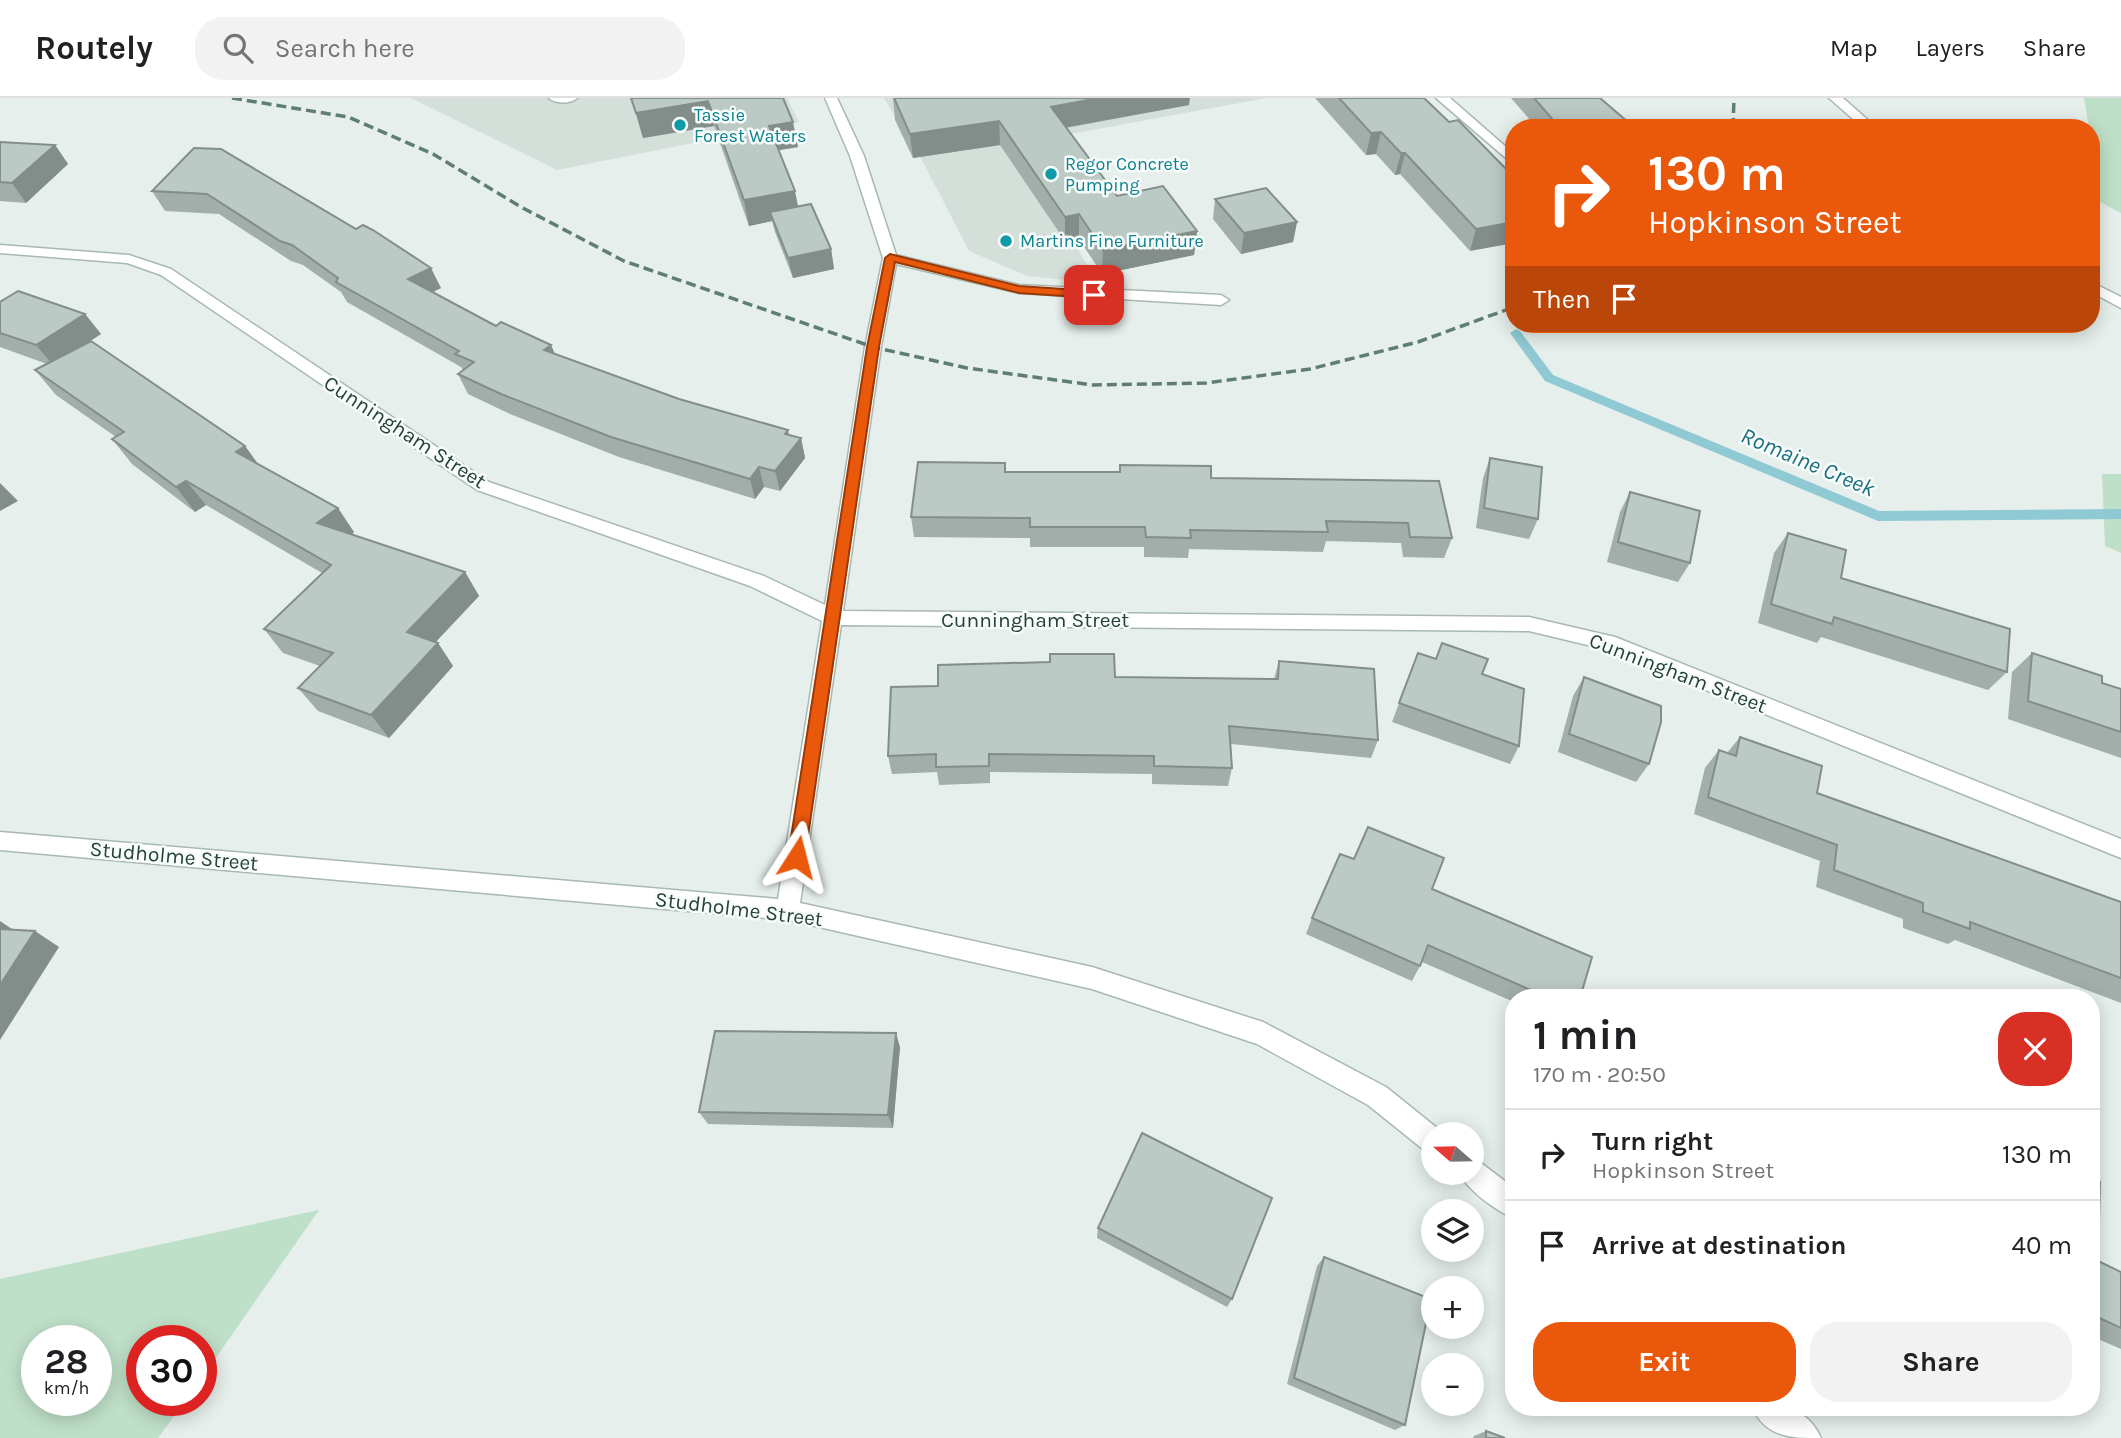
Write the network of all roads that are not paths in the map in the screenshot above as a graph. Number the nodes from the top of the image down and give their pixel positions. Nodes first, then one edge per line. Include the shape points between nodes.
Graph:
1 (555, 98) edge
2 (570, 98) edge
3 (831, 98) edge
4 (1442, 98) edge
5 (1835, 98) edge
6 (565, 99) edge
7 (1860, 119) edge
8 (1505, 153) edge
9 (0, 249) edge
10 (890, 258) junction
11 (2100, 291) edge
12 (1221, 300) dead end
13 (2121, 303) edge
14 (834, 618) junction
15 (0, 841) edge
16 (2121, 849) edge
17 (788, 910) junction
18 (1421, 1131) edge
19 (1484, 1181) edge
20 (1505, 1198) edge
21 (1778, 1416) edge
22 (1806, 1438) edge

1 - 6 street
2 - 6 street
3 - 10 street via 857,156
4 - 8 street
5 - 7 street
9 - 14 street, Cunningham Street via 129,259 166,272 483,486 757,581
10 - 12 street via 1019,289
10 - 14 street
11 - 13 street
14 - 16 street, Cunningham Street via 1529,624 1608,642
14 - 17 street
15 - 17 street, Studholme Street
17 - 18 street, Studholme Street via 1092,978 1263,1034 1377,1096
19 - 20 street
21 - 22 street

